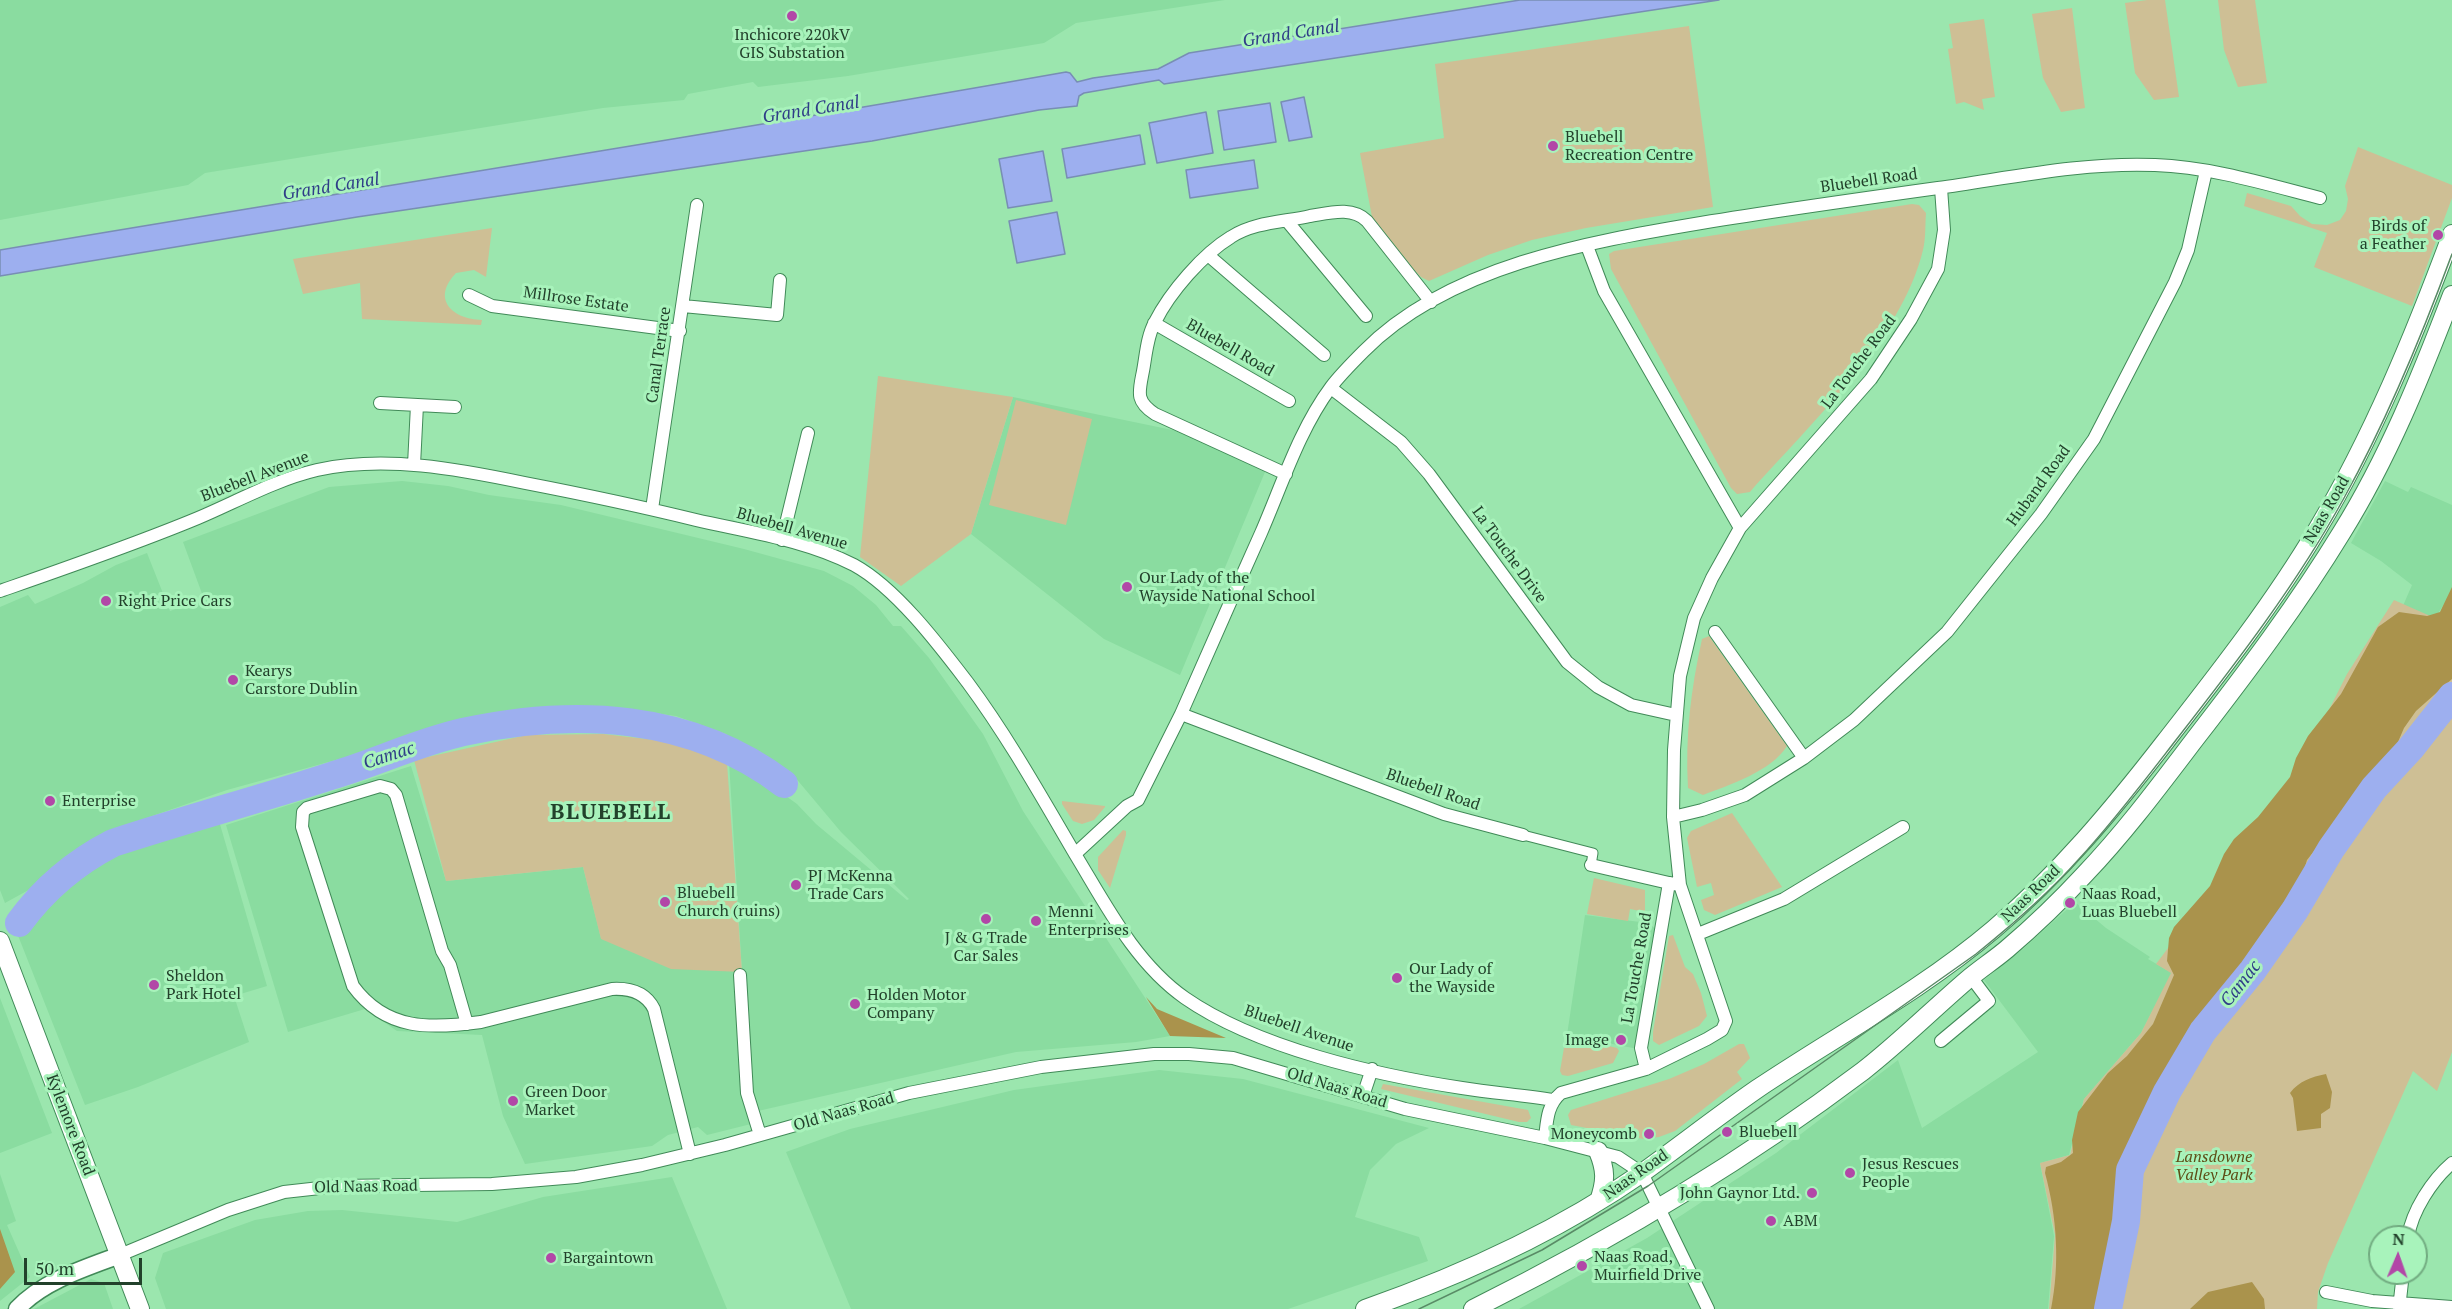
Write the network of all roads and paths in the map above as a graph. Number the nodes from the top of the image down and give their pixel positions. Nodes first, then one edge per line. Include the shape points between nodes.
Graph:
1 (2206, 171) junction
2 (1941, 188) junction
3 (2320, 198) dead end
4 (696, 205) dead end
5 (1287, 221) junction
6 (2452, 234) edge
7 (1587, 246) junction
8 (1208, 255) junction
9 (780, 280) dead end
10 (469, 295) dead end
11 (2452, 295) edge
12 (1431, 302) junction
13 (683, 306) junction
14 (1366, 316) dead end
15 (1154, 323) junction
16 (680, 331) junction
17 (1324, 355) dead end
18 (1331, 387) junction
19 (1289, 401) dead end
20 (381, 403) dead end
21 (417, 405) junction
22 (455, 407) dead end
23 (808, 433) dead end
24 (414, 465) junction
25 (1286, 474) junction
26 (652, 509) junction
27 (1740, 528) junction
28 (782, 540) junction
29 (0, 591) edge
30 (1715, 632) dead end
31 (1181, 714) junction
32 (1676, 715) junction
33 (1804, 758) junction
34 (1672, 817) junction
35 (1903, 827) dead end
36 (1523, 835) joint
37 (1075, 854) junction
38 (1591, 865) joint
39 (1674, 884) junction
40 (1698, 934) junction
41 (0, 941) edge
42 (740, 975) dead end
43 (1971, 977) junction
44 (466, 1024) junction
45 (1722, 1030) joint
46 (1941, 1041) dead end
47 (1371, 1069) junction
48 (1646, 1069) junction
49 (1363, 1096) junction
50 (1553, 1100) junction
51 (760, 1135) junction
52 (1545, 1138) junction
53 (1598, 1151) junction
54 (690, 1154) junction
55 (2452, 1163) edge
56 (1642, 1173) junction
57 (1599, 1201) junction
58 (1660, 1209) junction
59 (2413, 1225) edge
60 (120, 1256) junction
61 (2402, 1285) edge
62 (2326, 1292) dead end
63 (2399, 1306) edge
64 (2452, 1307) edge
65 (17, 1309) edge
66 (140, 1309) edge
67 (1365, 1309) edge
68 (1473, 1309) edge
69 (1708, 1309) edge

1 - 2 street, Bluebell Road via 2156,165 2099,166
1 - 3 street, Bluebell Road
1 - 33 street, Huband Road via 2188,250 2175,282 2094,439 2041,514 1947,632 1854,720
2 - 7 street, Bluebell Road via 1748,215
2 - 27 street, La Touche Road via 1944,230 1938,269 1911,319 1871,379
4 - 13 street, Canal Terrace
5 - 8 street via 1248,227
5 - 12 street via 1344,211 1358,213
5 - 14 street
6 - 56 main road, Naas Road via 2382,407 2319,526 2227,661 2109,812 2047,881 1981,940 1754,1091
7 - 12 street, Bluebell Road via 1520,263
7 - 27 street via 1604,291
8 - 15 street
8 - 17 street
9 - 13 street via 777,315
10 - 16 street, Millrose Estate via 492,306
11 - 43 main road, Naas Road via 2416,385 2372,478 2295,604 2157,789 2087,873 2031,928
12 - 18 street, Bluebell Road via 1366,348
13 - 16 street, Canal Terrace
15 - 19 street, Bluebell Road
15 - 25 street via 1139,392 1145,408
16 - 26 street, Canal Terrace
18 - 25 street, Bluebell Road
18 - 32 street, La Touche Drive via 1401,442 1429,474 1567,662 1598,687 1631,705
20 - 21 street
21 - 22 street
21 - 24 street
23 - 28 street
24 - 26 street, Bluebell Avenue via 466,471
24 - 29 street, Bluebell Avenue via 375,464 321,469 295,476 192,520
25 - 31 street, Bluebell Road
26 - 28 street, Bluebell Avenue
27 - 32 street, La Touche Road via 1694,618 1680,676
28 - 37 street, Bluebell Avenue via 854,565 901,604 987,709
30 - 33 street
31 - 36 street, Bluebell Road via 1444,814
31 - 37 street, Bluebell Road via 1138,800
32 - 34 street, La Touche Road
33 - 34 street, Huband Road via 1745,795
34 - 39 street, La Touche Road
35 - 40 street via 1784,899
36 - 38 street, Bluebell Road via 1593,853
37 - 47 street, Bluebell Avenue via 1125,936 1166,984 1219,1017 1268,1039
38 - 39 street, Bluebell Road
39 - 40 street, La Touche Road
39 - 48 street, La Touche Road via 1641,1048
40 - 45 street, La Touche Road via 1726,1021
41 - 60 main road, Kylemore Road
42 - 51 street via 747,1094
43 - 46 street via 1989,1001
43 - 58 main road, Naas Road via 1866,1069 1740,1159
44 - 44 street via 402,1023 371,1004 353,986 302,826 303,812 308,808 380,786 396,795
44 - 54 street via 612,989 640,994 654,1009
45 - 48 street, Bluebell Avenue
47 - 49 street
47 - 50 street, Bluebell Avenue via 1463,1089
48 - 50 street, Bluebell Avenue
49 - 51 street, Old Naas Road via 1233,1059 1154,1054 1041,1067 909,1093
49 - 52 street, Old Naas Road
50 - 52 street
51 - 54 street, Old Naas Road
52 - 53 street, Old Naas Road
53 - 56 street, Old Naas Road via 1618,1157
53 - 57 main road via 1606,1175
54 - 60 street, Old Naas Road via 586,1175 522,1182 312,1187 284,1192 228,1210
55 - 59 street via 2428,1192
56 - 57 main road, Naas Road
56 - 58 street
57 - 67 main road, Naas Road via 1506,1253
58 - 68 main road, Naas Road
58 - 69 street
60 - 65 street, Old Naas Road via 65,1277 26,1299
60 - 66 main road, Kylemore Road
61 - 63 street
62 - 63 street
63 - 64 street

